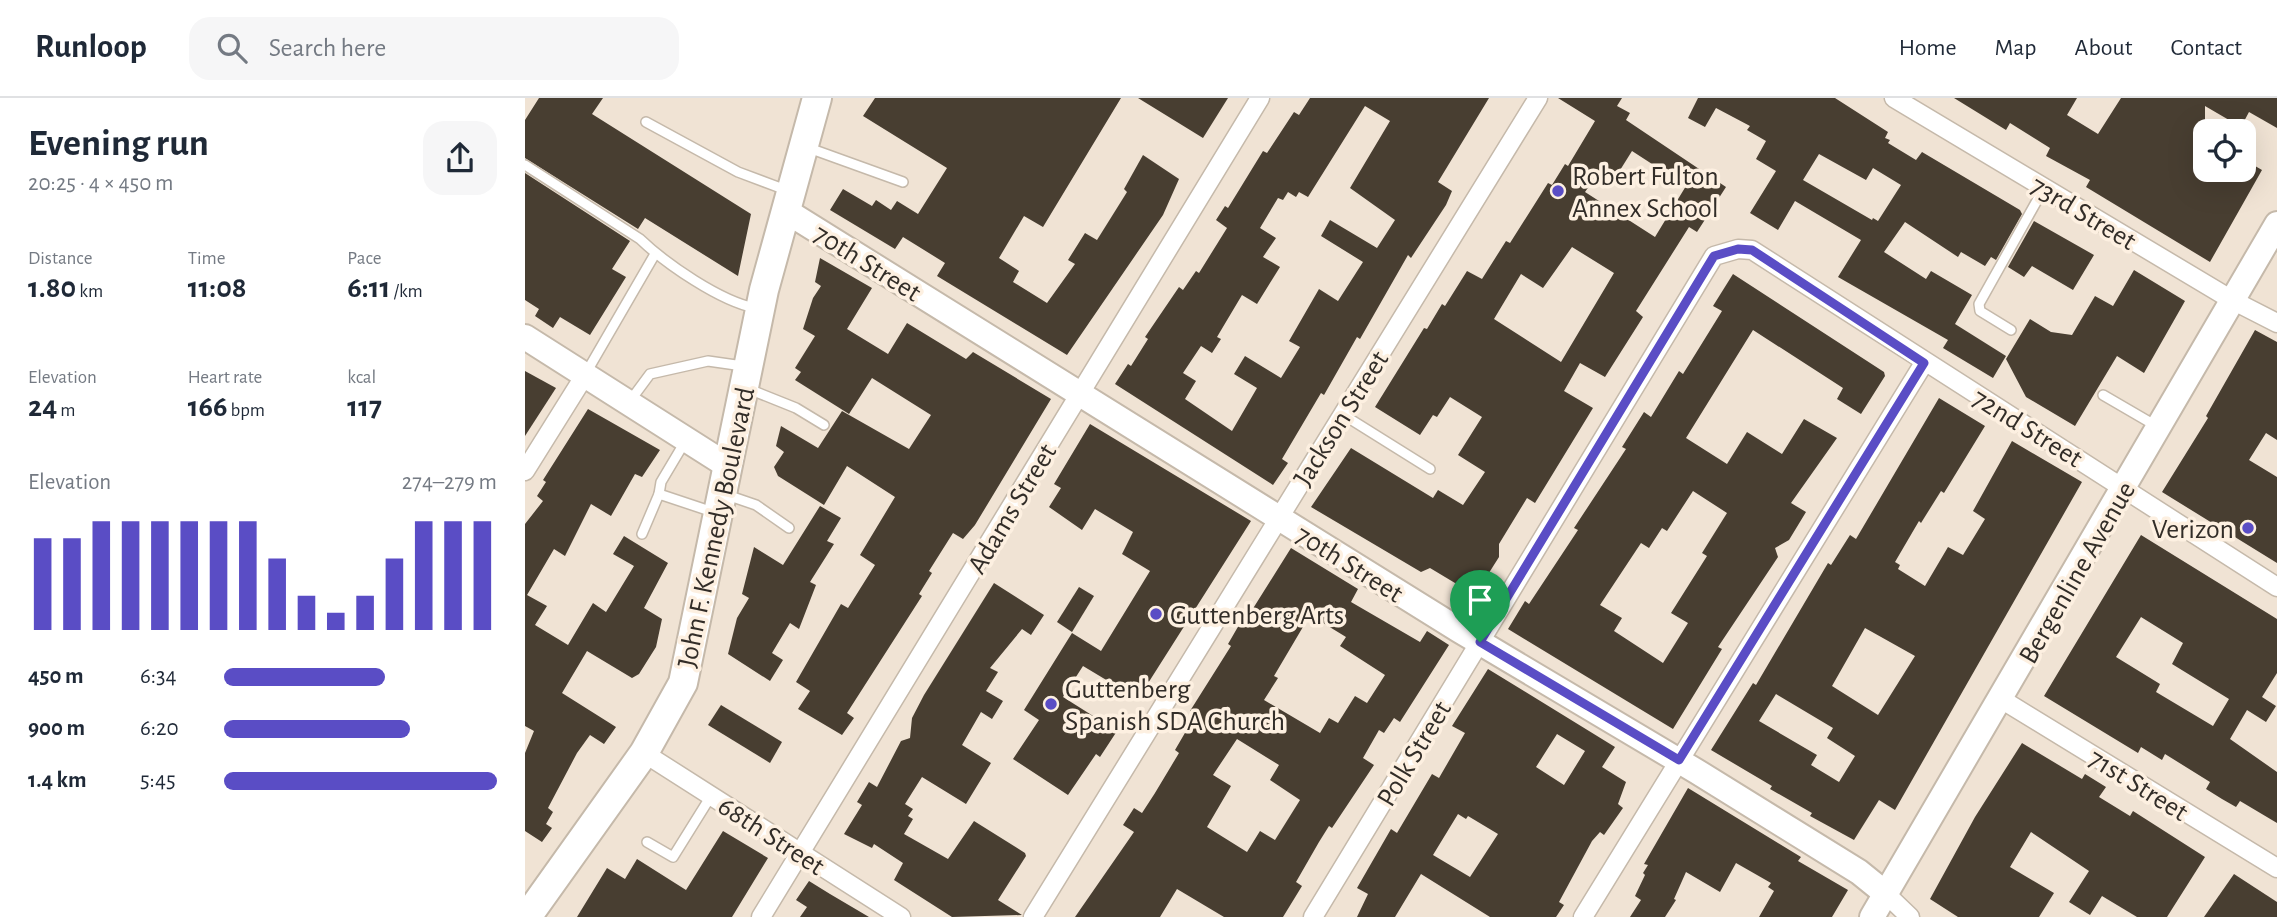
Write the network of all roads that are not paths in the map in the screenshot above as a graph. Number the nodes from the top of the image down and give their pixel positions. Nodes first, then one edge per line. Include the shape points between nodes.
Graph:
1 (817, 98) edge
2 (1259, 98) edge
3 (1538, 98) edge
4 (1894, 98) edge
5 (646, 122) dead end
6 (804, 146) junction
7 (525, 165) edge
8 (903, 182) dead end
9 (2044, 188) junction
10 (789, 202) junction
11 (2277, 224) edge
12 (655, 254) junction
13 (1779, 269) joint
14 (2232, 300) junction
15 (760, 309) junction
16 (2277, 323) edge
17 (2011, 330) dead end
18 (525, 337) edge
19 (1924, 363) junction
20 (585, 375) junction
21 (746, 378) junction
22 (1080, 394) junction
23 (2103, 395) dead end
24 (628, 403) junction
25 (1342, 414) junction
26 (824, 425) dead end
27 (2160, 427) junction
28 (687, 440) junction
29 (728, 466) junction
30 (1430, 469) dead end
31 (525, 471) edge
32 (2125, 487) junction
33 (659, 494) junction
34 (720, 504) junction
35 (1278, 518) junction
36 (789, 528) dead end
37 (642, 534) dead end
38 (2277, 587) edge
39 (1480, 642) junction
40 (2001, 699) junction
41 (644, 753) junction
42 (1679, 760) junction
43 (711, 796) junction
44 (647, 842) dead end
45 (800, 854) junction
46 (2277, 868) edge
47 (1885, 893) junction
48 (527, 917) edge
49 (761, 917) edge
50 (901, 917) edge
51 (1033, 917) edge
52 (1313, 917) edge
53 (1583, 917) edge
54 (1872, 917) edge
55 (1910, 917) edge

1 - 6 main road, John F. Kennedy Boulevard
2 - 22 street, Adams Street
3 - 25 street, Jackson Street
4 - 9 street, 73rd Street
5 - 10 lane
6 - 8 lane
6 - 10 main road, John F. Kennedy Boulevard
7 - 12 lane via 640,239
9 - 14 street, 73rd Street
9 - 17 lane via 1979,304 1980,311
10 - 15 main road, John F. Kennedy Boulevard
10 - 22 street, 70th Street
11 - 14 street, Bergenline Avenue
12 - 15 lane via 738,305
12 - 20 lane
13 - 19 street, 72nd Street
13 - 39 street, Polk Street via 1752,250 1714,256
14 - 16 street, 73rd Street
14 - 27 street, Bergenline Avenue
15 - 21 main road, John F. Kennedy Boulevard
18 - 20 street
19 - 32 street, 72nd Street
19 - 42 street
20 - 24 street
20 - 31 street
21 - 24 lane via 708,360 650,374
21 - 26 lane
21 - 29 main road, John F. Kennedy Boulevard
22 - 35 street, 70th Street
22 - 45 street, Adams Street
23 - 27 lane
24 - 28 street
25 - 30 lane
25 - 35 street, Jackson Street
27 - 32 street, Bergenline Avenue
28 - 29 street
28 - 33 lane via 661,482
29 - 34 main road, John F. Kennedy Boulevard
32 - 38 street, 72nd Street via 2149,507
32 - 40 street, Bergenline Avenue
33 - 34 lane
33 - 37 lane
34 - 36 lane via 756,505
34 - 41 main road, John F. Kennedy Boulevard via 683,683
35 - 39 street, 70th Street
35 - 51 street, Jackson Street
39 - 42 street, 70th Street
39 - 52 street, Polk Street
40 - 46 street, 71st Street
40 - 47 street, Bergenline Avenue
41 - 43 street, 68th Street
41 - 48 main road, John F. Kennedy Boulevard
42 - 47 street, 70th Street via 1859,872
42 - 53 street
43 - 44 lane via 673,857
43 - 45 street, 68th Street
45 - 49 street, Adams Street
45 - 50 street, 68th Street
47 - 54 street, Bergenline Avenue
47 - 55 street, 70th Street

